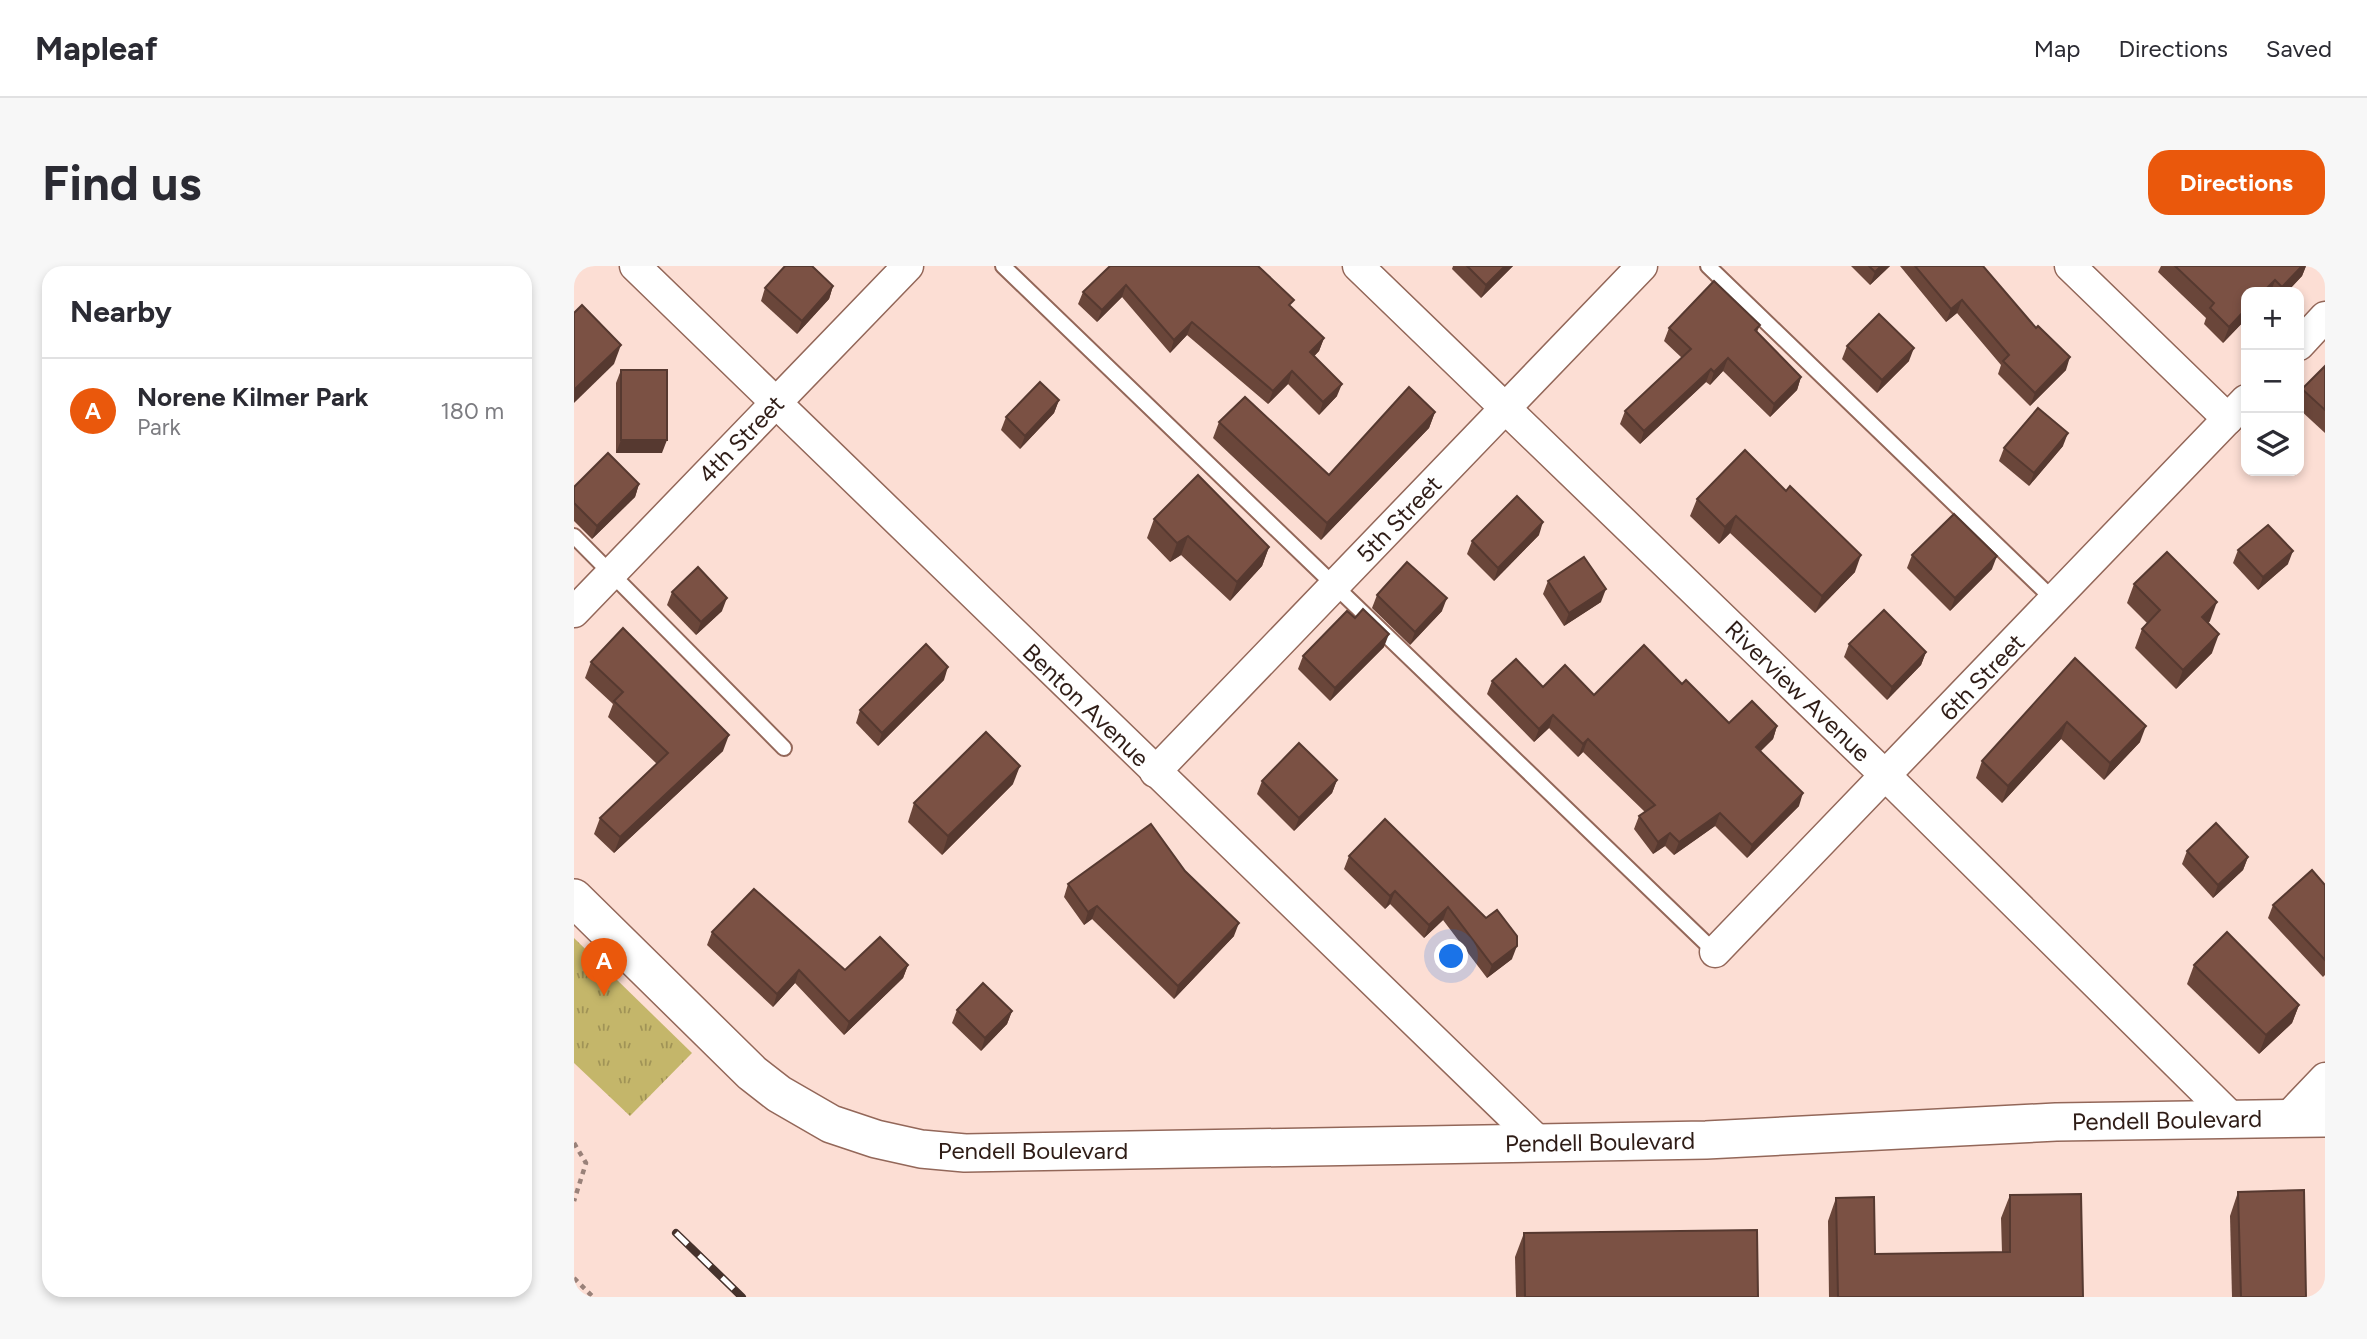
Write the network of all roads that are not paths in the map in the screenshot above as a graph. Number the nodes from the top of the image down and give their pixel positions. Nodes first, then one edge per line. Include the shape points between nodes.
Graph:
1 (635, 266) edge
2 (908, 266) edge
3 (1003, 266) edge
4 (1358, 266) edge
5 (1642, 266) edge
6 (1708, 266) edge
7 (2070, 266) edge
8 (2325, 317) edge
9 (2304, 340) edge
10 (775, 403) junction
11 (1506, 408) junction
12 (2237, 409) edge
13 (574, 536) edge
14 (612, 572) junction
15 (1335, 586) junction
16 (2055, 601) junction
17 (574, 612) edge
18 (784, 748) dead end
19 (1155, 772) junction
20 (1887, 777) junction
21 (574, 898) edge
22 (1715, 952) joint
23 (2325, 1078) edge
24 (2287, 1118) junction
25 (2325, 1118) edge
26 (2234, 1120) junction
27 (1539, 1143) junction

1 - 10 street, Benton Avenue
2 - 10 street, 4th Street
3 - 15 lane
4 - 11 street, Riverview Avenue
5 - 11 street, 5th Street
6 - 16 lane
7 - 12 street
8 - 9 street
10 - 14 street, 4th Street
10 - 19 street, Benton Avenue
11 - 15 street, 5th Street
11 - 20 street, Riverview Avenue
12 - 16 street, 6th Street
13 - 14 lane
14 - 17 street, 4th Street
14 - 18 lane
15 - 19 street, 5th Street
15 - 22 lane
16 - 20 street, 6th Street
19 - 27 street, Benton Avenue
20 - 22 street, 6th Street
20 - 26 street, Riverview Avenue
21 - 27 street, Pendell Boulevard via 752,1073 831,1124 876,1139 965,1153
23 - 24 street
24 - 25 street, Pendell Boulevard
24 - 26 street, Pendell Boulevard
26 - 27 street, Pendell Boulevard via 2056,1122 1706,1140

